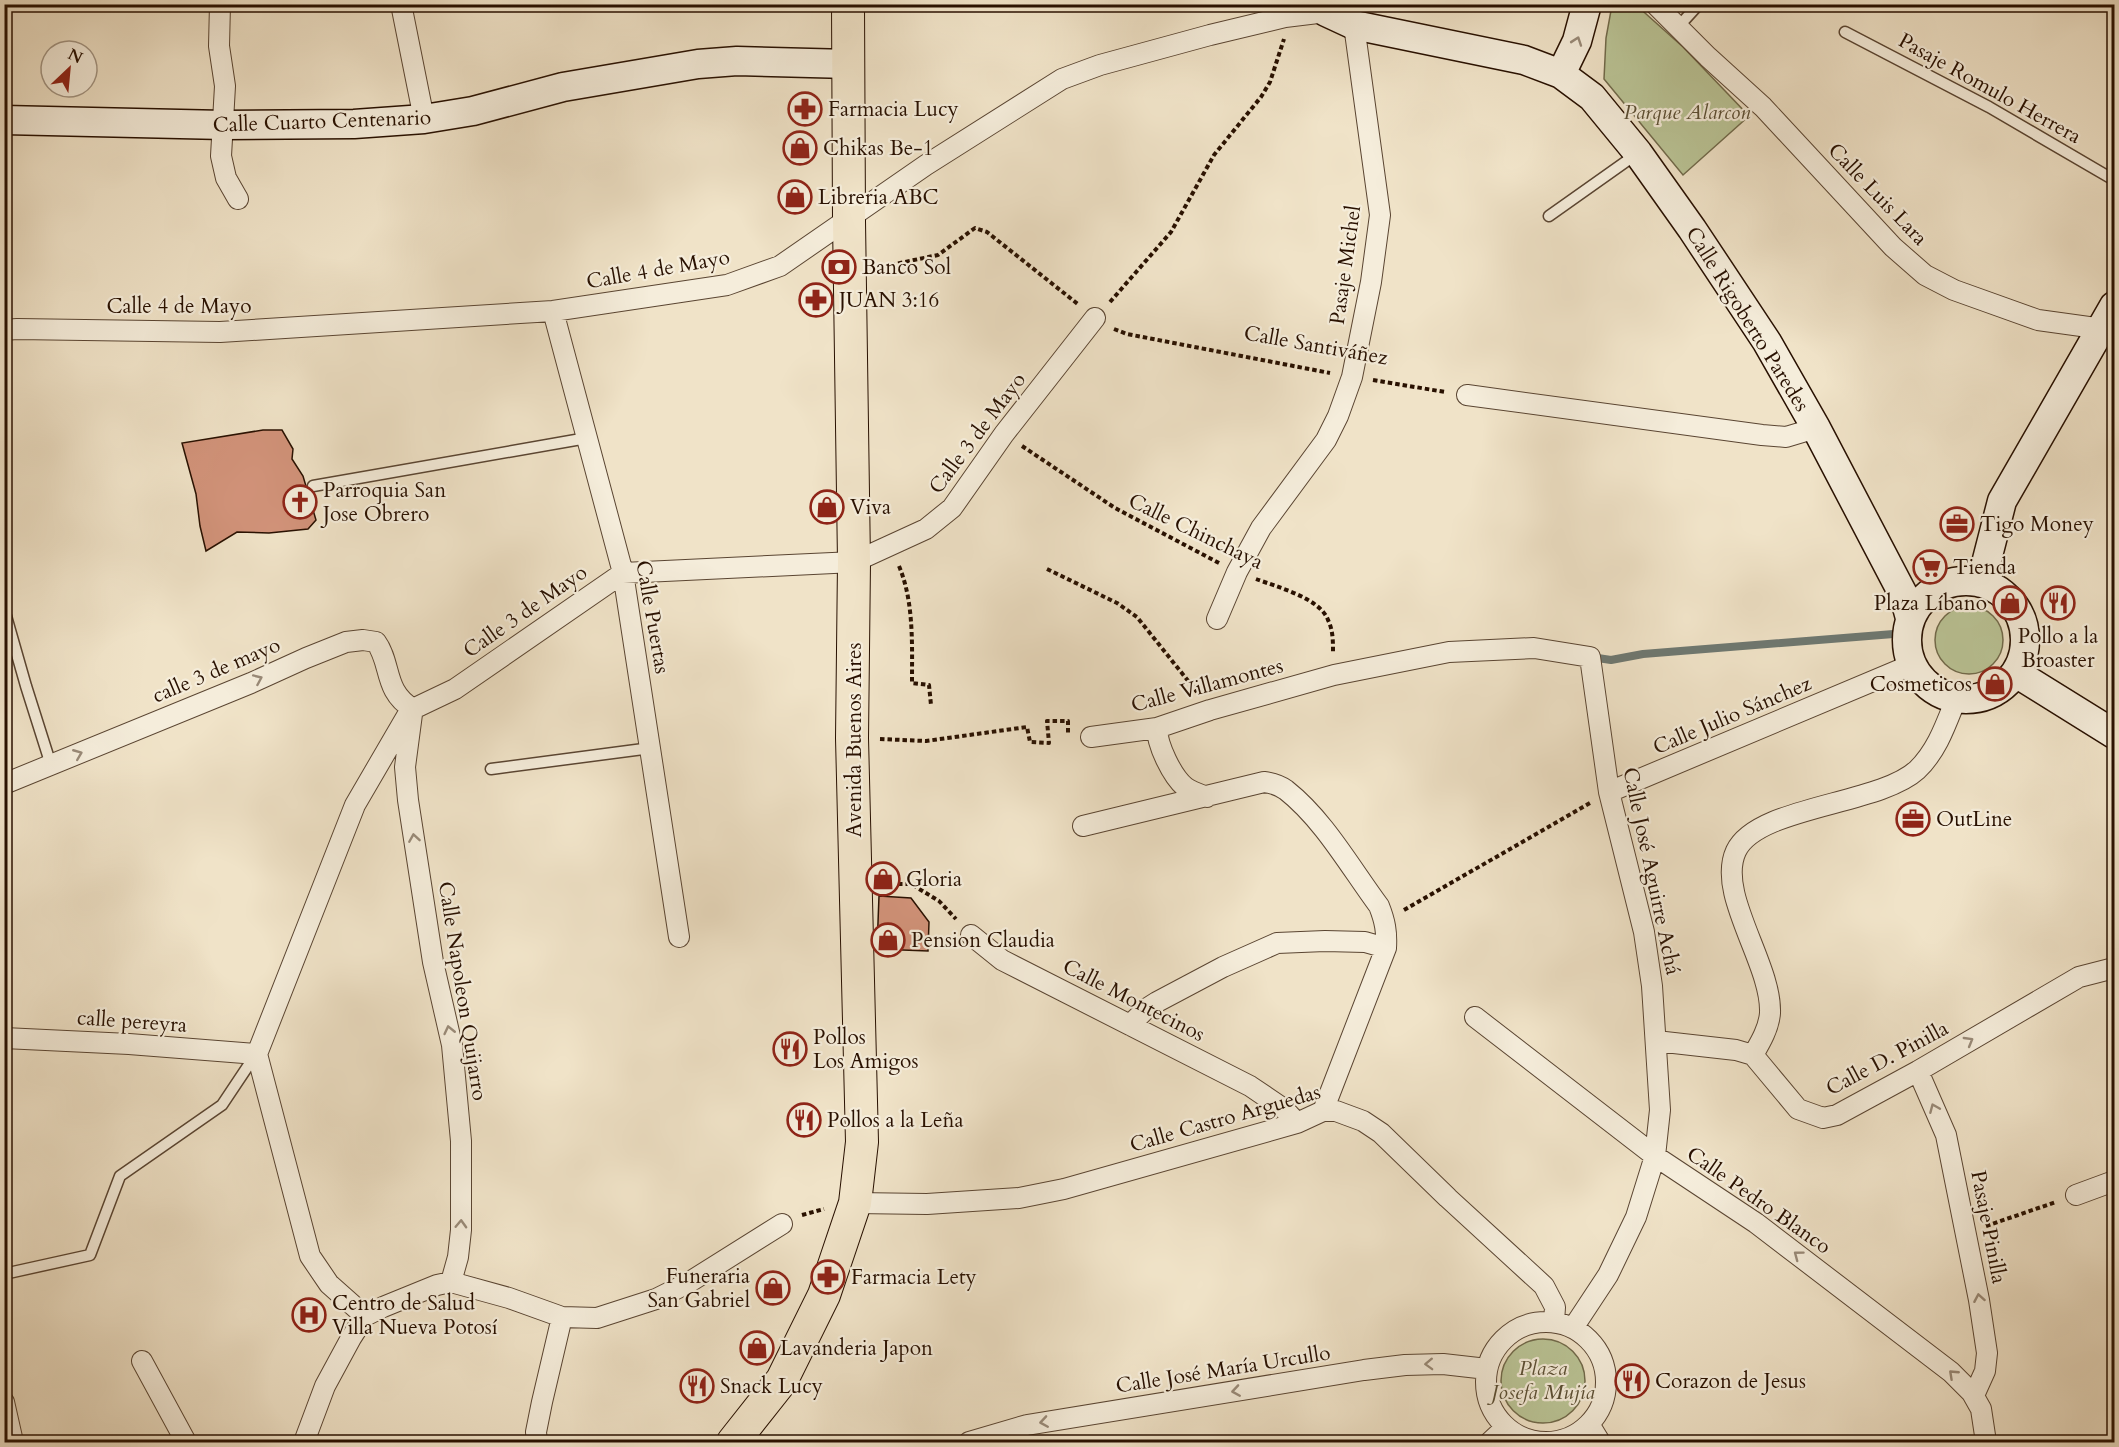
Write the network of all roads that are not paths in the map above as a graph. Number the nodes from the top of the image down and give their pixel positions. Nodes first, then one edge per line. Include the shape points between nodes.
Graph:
1 (220, 4) edge
2 (401, 4) edge
3 (848, 4) edge
4 (1587, 4) edge
5 (1655, 4) edge
6 (1699, 4) edge
7 (1322, 8) edge
8 (1354, 25) junction
9 (1678, 27) junction
10 (1845, 32) dead end
11 (849, 64) junction
12 (1562, 74) junction
13 (4, 120) edge
14 (424, 120) junction
15 (224, 125) junction
16 (1638, 153) junction
17 (2115, 180) edge
18 (238, 199) dead end
19 (1549, 216) dead end
20 (849, 220) junction
21 (553, 311) junction
22 (1095, 318) road end
23 (2111, 321) edge
24 (4, 330) edge
25 (1467, 395) road end
26 (1816, 428) junction
27 (587, 438) junction
28 (313, 486) dead end
29 (854, 562) junction
30 (623, 573) junction
31 (1981, 583) junction
32 (1912, 601) junction
33 (4, 609) edge
34 (1217, 619) dead end
35 (1590, 657) joint
36 (1911, 665) junction
37 (2016, 673) junction
38 (1956, 699) junction
39 (413, 709) junction
40 (1157, 728) junction
41 (2115, 734) edge
42 (1091, 737) road end
43 (651, 748) junction
44 (51, 765) junction
45 (491, 769) dead end
46 (4, 784) edge
47 (1609, 792) junction
48 (1207, 797) junction
49 (1083, 826) dead end
50 (971, 935) road end
51 (680, 937) dead end
52 (1386, 948) junction
53 (2115, 968) edge
54 (1474, 1017) dead end
55 (1130, 1025) junction
56 (4, 1038) edge
57 (1656, 1041) junction
58 (256, 1054) junction
59 (1754, 1055) junction
60 (1918, 1071) junction
61 (1323, 1111) junction
62 (1297, 1123) junction
63 (1655, 1156) junction
64 (2115, 1181) edge
65 (2076, 1196) road end
66 (855, 1203) junction
67 (782, 1224) road end
68 (4, 1274) edge
69 (451, 1281) junction
70 (365, 1316) junction
71 (562, 1317) junction
72 (1554, 1322) junction
73 (1573, 1328) junction
74 (142, 1361) dead end
75 (1487, 1369) junction
76 (1972, 1393) junction
77 (4, 1402) edge
78 (1589, 1424) junction
79 (1506, 1426) junction
80 (13, 1443) edge
81 (186, 1443) edge
82 (304, 1443) edge
83 (537, 1443) edge
84 (733, 1443) edge
85 (969, 1443) edge
86 (1490, 1443) edge
87 (1600, 1443) edge
88 (1986, 1443) edge

1 - 15 street
2 - 14 street
3 - 11 main road, Avenida Buenos Aires
12 -> 4 main road via 1577,41
5 - 9 street, Calle Luis Lara
6 - 9 lane
7 - 8 main road, Calle Rigoberto Paredes
7 - 20 street, Calle 4 de Mayo via 1100,64 1062,79 926,165
8 - 12 main road, Calle Rigoberto Paredes via 1524,60
8 - 34 street, Pasaje Michel via 1380,215 1352,377 1326,440 1261,528
9 - 23 street, Calle Luis Lara via 1763,107 1893,247 1925,275 1954,290 2038,320
10 - 17 lane, Pasaje Romulo Herrera via 1989,107
11 - 14 main road, Calle Cuarto Centenario via 698,64 563,87
11 - 20 main road, Avenida Buenos Aires
12 - 16 main road, Calle Rigoberto Paredes via 1592,97
13 - 15 main road, Calle Cuarto Centenario
14 - 15 main road, Calle Cuarto Centenario
15 - 18 street via 222,166
16 - 19 lane
16 - 26 main road, Calle Rigoberto Paredes via 1767,342
20 - 21 street, Calle 4 de Mayo via 780,266 727,285
20 - 29 main road, Avenida Buenos Aires
21 - 24 street, Calle 4 de Mayo via 220,332
21 - 27 street, Calle Puertas
22 - 29 street, Calle 3 de Mayo via 952,508 926,529
23 - 31 main road via 2002,501
25 - 26 street via 1762,435 1786,436
26 - 32 main road, Calle Rigoberto Paredes
27 - 28 lane
27 - 30 street, Calle Puertas
29 - 30 street, Calle 3 de Mayo
29 - 66 main road, Avenida Buenos Aires via 852,738 862,1142
30 - 39 street, Calle 3 de Mayo via 455,688
30 - 43 street, Calle Puertas
31 - 32 main road via 1952,583
31 - 37 main road via 1998,590 2022,619 2026,637 2024,656
32 - 36 main road via 1906,633
33 - 44 lane
35 - 40 street, Calle Villamontes via 1534,648 1449,652 1334,675
35 - 47 street, Calle José Aguirre Achá
36 - 38 main road via 1922,681
36 - 47 street, Calle Julio Sánchez
37 - 38 main road via 1990,695
37 - 41 main road
38 - 59 street via 1932,753 1915,772 1894,785 1783,819 1752,833 1737,850 1732,869 1738,910 1760,963 1770,1015
44 -> 39 street, calle 3 de mayo via 356,640 376,642 398,695
39 - 58 street via 355,805
69 -> 39 street, Calle Napoleon Quijarro via 461,1230 461,1141 452,1045 433,962 408,800 405,767
40 - 42 street, Calle Villamontes
40 - 48 street via 1157,739 1179,781
43 - 45 lane
43 - 51 street, Calle Puertas
44 - 46 street, calle 3 de mayo
47 - 57 street, Calle José Aguirre Achá via 1644,932
48 - 49 street
48 - 52 street via 1264,782 1285,789 1318,824 1379,906 1385,921
50 - 55 street, Calle Montecinos via 1002,960
52 - 55 street via 1365,942 1277,943 1156,1002
52 - 61 street
60 -> 53 street, Calle D. Pinilla via 2079,977
54 - 63 street, Calle Pedro Blanco
55 - 62 street, Calle Montecinos via 1250,1086
56 - 58 street, calle pereyra
57 - 59 street
57 - 63 street, Calle José Aguirre Achá via 1660,1110
58 - 68 lane via 222,1105 120,1176 90,1255
58 - 70 street via 310,1256 329,1284
59 - 60 street, Calle D. Pinilla via 1798,1108 1823,1118 1837,1115
76 -> 60 street, Pasaje Pinilla via 1985,1371 1987,1353 1967,1232 1946,1135
61 - 62 street, Calle Castro Arguedas
61 - 72 street, Calle Castro Arguedas via 1349,1116 1381,1133 1544,1286 1555,1307
62 - 66 street, Calle Castro Arguedas via 1031,1196 980,1202
63 - 73 street, Calle José Aguirre Achá via 1631,1227 1608,1275
76 -> 63 street, Calle Pedro Blanco via 1920,1346 1756,1223
64 - 65 street
66 - 84 main road, Avenida Buenos Aires via 824,1295 782,1380
67 - 71 street via 656,1299 597,1318
69 - 70 street
69 - 71 street
70 - 82 street via 325,1386
71 - 83 street via 536,1432
72 - 73 street
72 - 75 street via 1518,1329 1503,1340
73 - 78 street via 1600,1355 1606,1373 1600,1409
74 - 81 street
75 - 79 street via 1492,1408
75 -> 85 street, Calle José María Urcullo via 1443,1364 1364,1370 1027,1425
76 - 88 street, Calle Pedro Blanco via 1981,1409
77 - 80 street
78 - 79 street via 1573,1436 1555,1441 1536,1441 1517,1435
78 - 87 street
79 - 86 street

